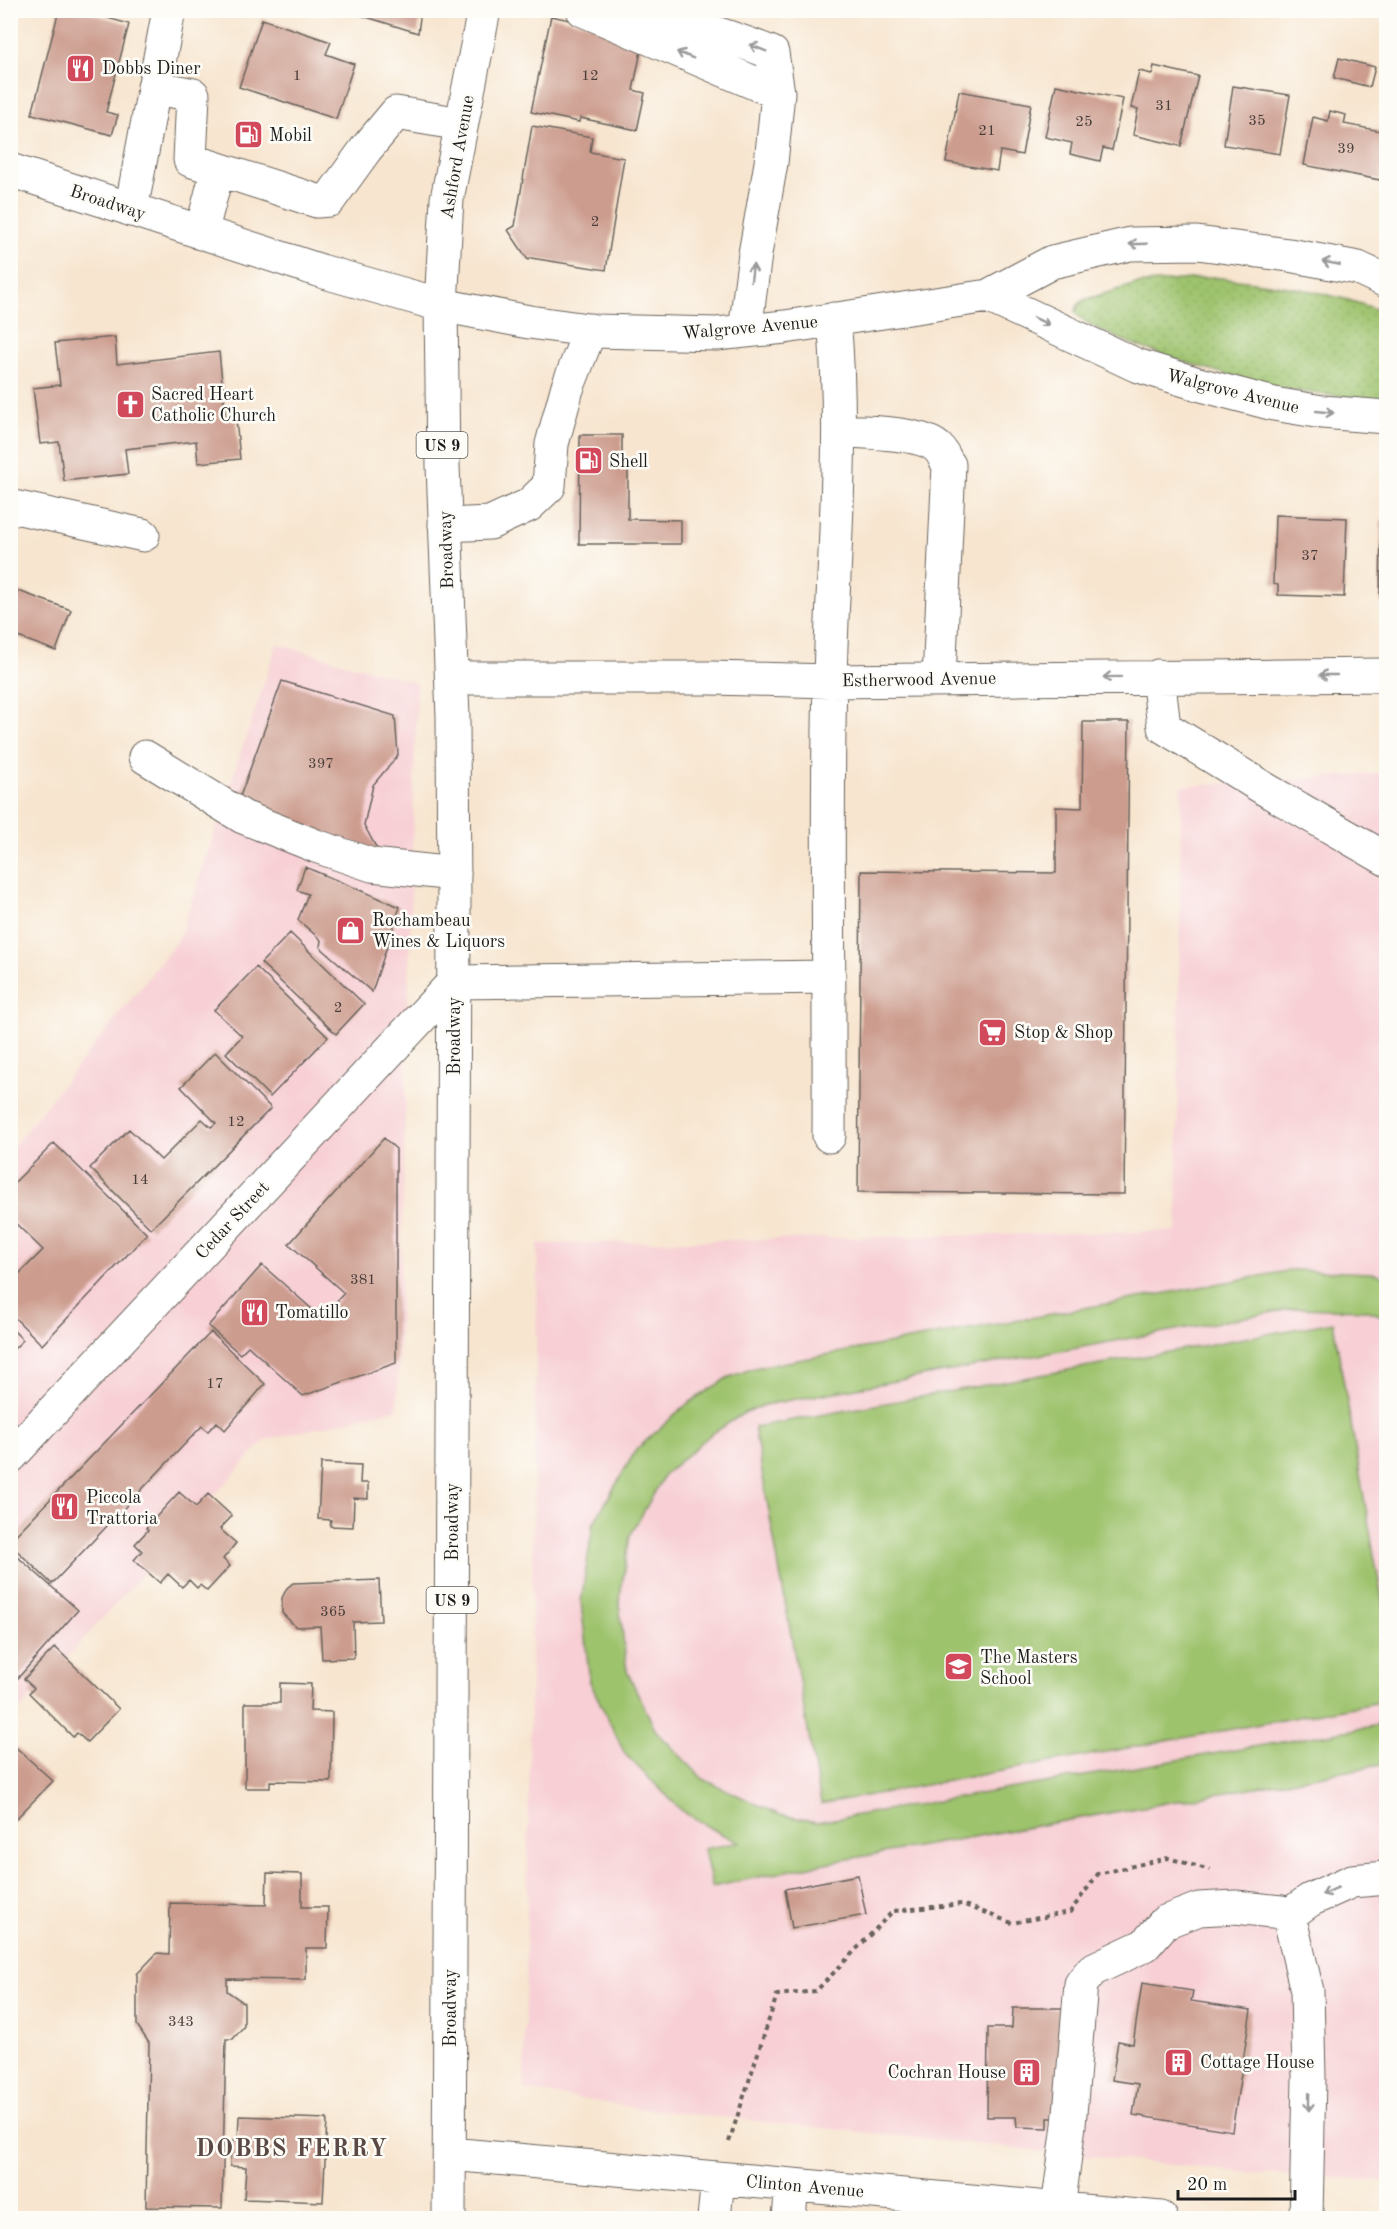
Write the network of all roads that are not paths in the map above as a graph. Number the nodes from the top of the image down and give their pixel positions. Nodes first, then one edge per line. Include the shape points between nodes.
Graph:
1 (169, 10) edge
2 (484, 10) edge
3 (583, 10) edge
4 (621, 10) edge
5 (154, 87) junction
6 (778, 93) junction
7 (461, 124) junction
8 (218, 169) junction
9 (10, 170) edge
10 (131, 210) junction
11 (201, 232) junction
12 (1386, 281) edge
13 (988, 296) junction
14 (441, 304) junction
15 (834, 319) junction
16 (590, 330) junction
17 (745, 331) junction
18 (1386, 417) edge
19 (840, 431) junction
20 (10, 506) edge
21 (445, 525) junction
22 (143, 535) dead end
23 (1386, 675) edge
24 (1158, 676) junction
25 (452, 678) junction
26 (939, 679) junction
27 (830, 681) junction
28 (145, 757) dead end
29 (1386, 859) edge
30 (454, 874) junction
31 (829, 978) junction
32 (454, 982) junction
33 (829, 1136) dead end
34 (10, 1457) edge
35 (1386, 1878) edge
36 (1289, 1915) junction
37 (450, 2154) junction
38 (718, 2179) junction
39 (792, 2185) junction
40 (1058, 2209) junction
41 (449, 2218) edge
42 (714, 2218) edge
43 (789, 2218) edge
44 (1161, 2218) edge
45 (1306, 2218) edge

1 - 5 street
2 - 7 street, Ashford Avenue
6 -> 3 street
6 -> 4 street via 772,53 726,34
5 - 8 street via 193,95 190,160
5 - 10 street
17 -> 6 street
7 - 8 street via 396,113 329,200 316,201
7 - 14 street, Ashford Avenue via 447,198
8 - 11 street
9 - 10 street, Broadway
10 - 11 street, Broadway
11 - 14 street, Broadway
12 -> 13 street, Walgrove Avenue via 1358,268 1289,255 1197,243 1130,244 1052,262
13 - 15 street, Walgrove Avenue
13 -> 18 street, Walgrove Avenue via 1136,365 1198,384 1312,411
14 - 16 street, Walgrove Avenue
14 - 21 street, Broadway / US 9
15 - 17 street, Walgrove Avenue
15 - 19 street
16 - 17 street, Walgrove Avenue via 674,334
16 - 21 street via 567,389 552,444 549,486 529,505 490,523
19 - 26 street via 915,438 938,447 949,465
19 - 27 street
20 - 22 street
21 - 25 street, Broadway / US 9
23 -> 24 street, Estherwood Avenue
24 -> 26 street, Estherwood Avenue
24 - 29 street via 1164,727
25 - 27 street, Estherwood Avenue
25 - 30 street, Broadway / US 9
26 - 27 street, Estherwood Avenue
27 - 31 street
28 - 30 street via 243,817 316,846 372,865
30 - 32 street, Broadway / US 9
31 - 32 street
31 - 33 street
32 - 34 street, Cedar Street
32 - 37 street, Broadway / US 9
35 -> 36 street via 1353,1881 1310,1900
36 - 40 street via 1236,1907 1199,1909 1165,1922 1145,1945 1092,1970 1081,1984
36 -> 45 street via 1307,1991
37 - 38 street, Clinton Avenue
37 - 41 street, Broadway / US 9
38 - 39 street, Clinton Avenue
38 - 42 street
39 - 40 street, Clinton Avenue
39 - 43 street
40 - 44 street, Clinton Avenue

